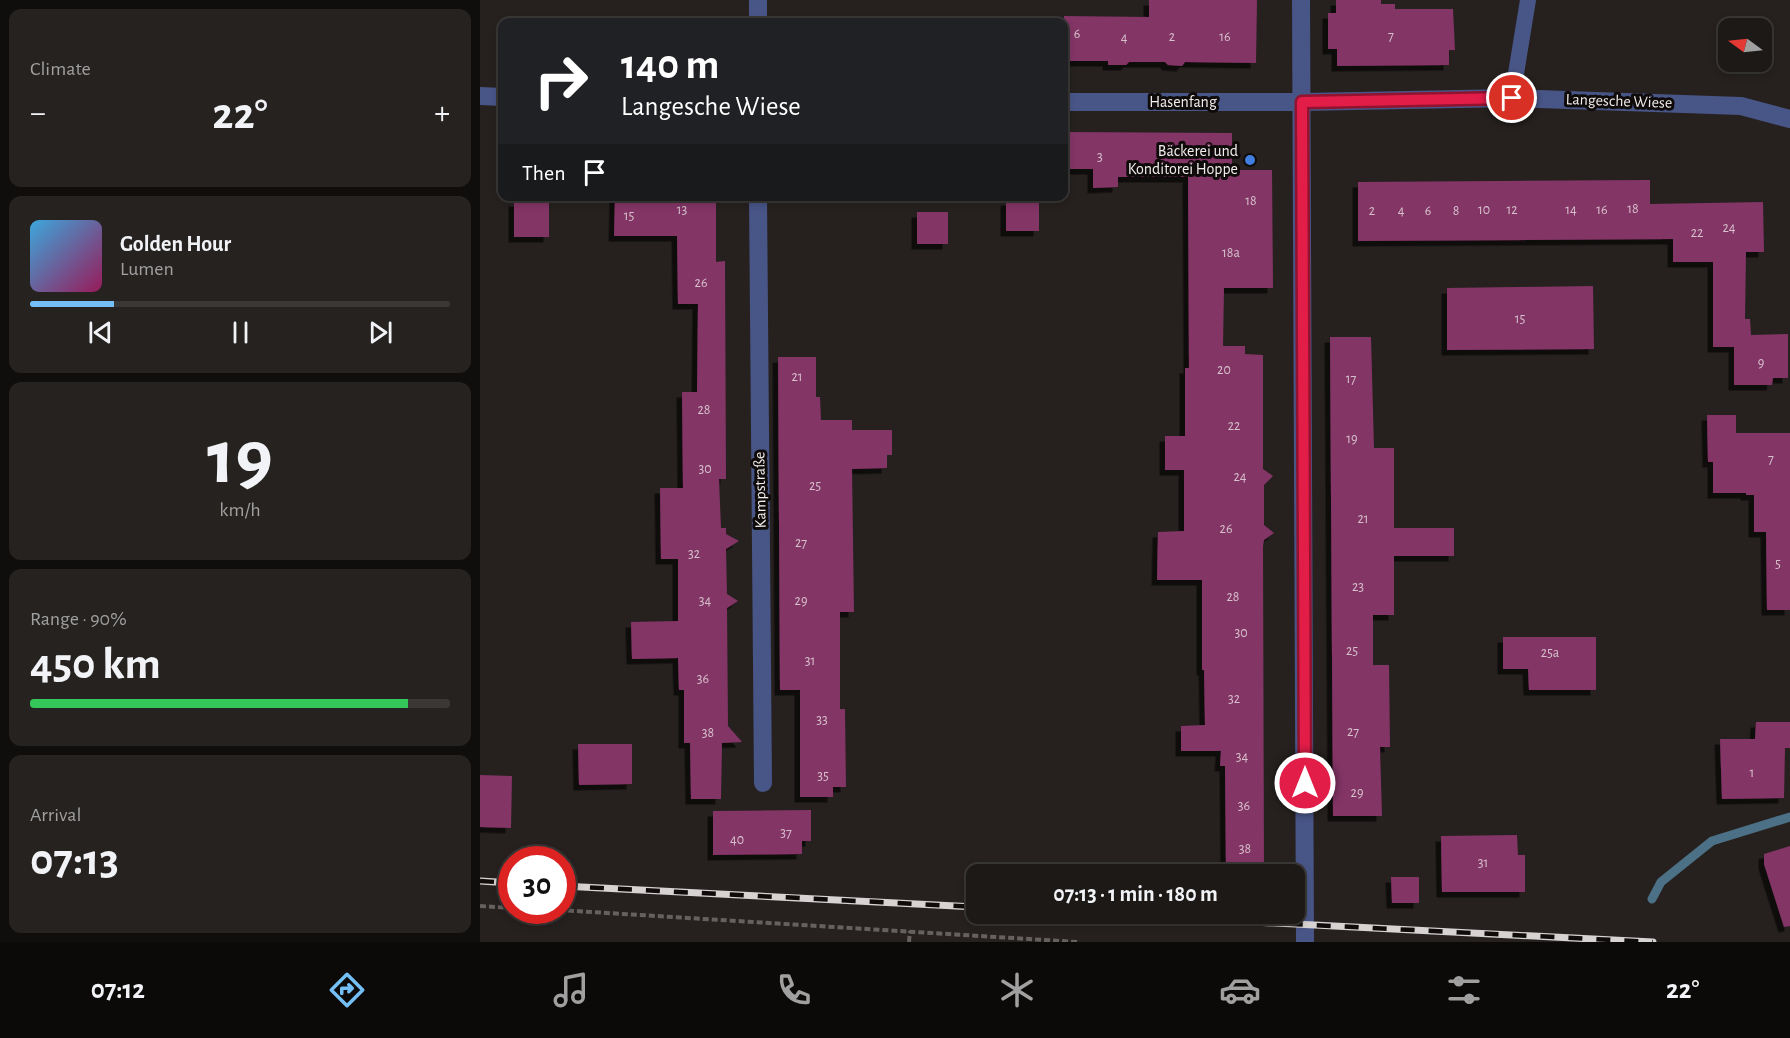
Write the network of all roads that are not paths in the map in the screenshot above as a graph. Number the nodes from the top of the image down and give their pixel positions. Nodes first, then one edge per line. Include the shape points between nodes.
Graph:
1 (758, 0) edge
2 (1301, 0) edge
3 (1528, 0) edge
4 (758, 18) edge
5 (480, 96) edge
6 (498, 97) edge
7 (1512, 98) junction
8 (1068, 102) edge
9 (1302, 102) junction
10 (1790, 119) edge
11 (758, 201) edge
12 (763, 783) dead end
13 (1305, 942) edge

1 - 4 street
2 - 9 street
3 - 7 lane
5 - 6 street
7 - 9 street, Langesche Wiese
7 - 10 street, Langesche Wiese via 1741,106
8 - 9 street, Hasenfang
9 - 13 street
11 - 12 street, Kampstraße

